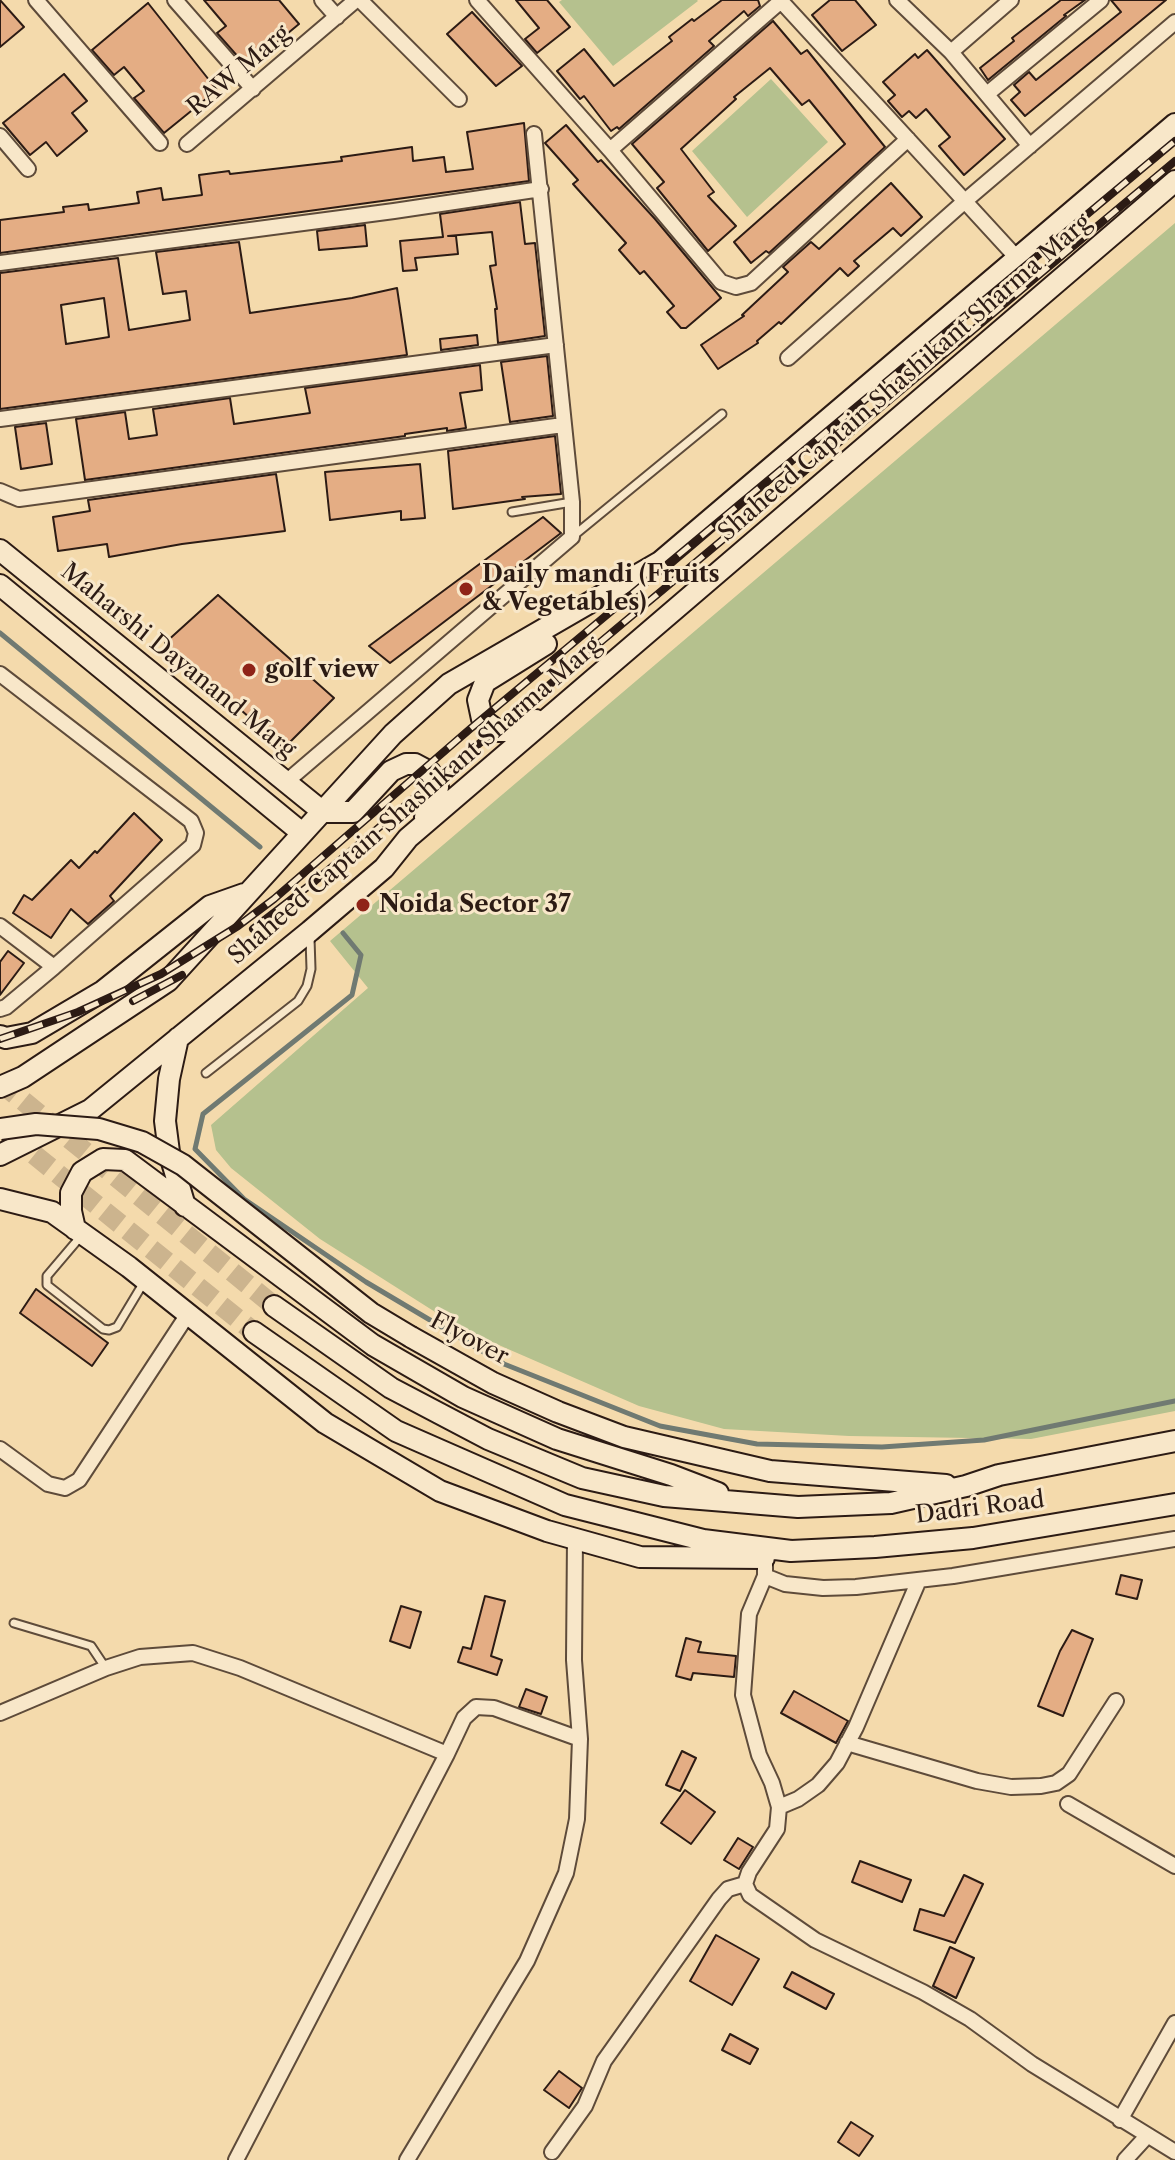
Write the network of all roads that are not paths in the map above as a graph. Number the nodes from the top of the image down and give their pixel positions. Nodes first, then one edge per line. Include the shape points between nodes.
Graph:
1 (36, 0) edge
2 (175, 0) edge
3 (322, 0) edge
4 (358, 0) edge
5 (781, 0) edge
6 (897, 0) edge
7 (1011, 0) edge
8 (1101, 0) edge
9 (481, 1) edge
10 (337, 17) junction
11 (1175, 22) edge
12 (951, 52) junction
13 (253, 89) junction
14 (987, 94) junction
15 (459, 99) dead end
16 (1175, 124) edge
17 (534, 134) dead end
18 (0, 136) edge
19 (908, 139) junction
20 (160, 143) dead end
21 (187, 144) dead end
22 (1030, 146) junction
23 (610, 150) junction
24 (28, 169) dead end
25 (1175, 181) edge
26 (541, 189) junction
27 (965, 201) junction
28 (1017, 258) junction
29 (0, 263) edge
30 (556, 345) junction
31 (788, 358) dead end
32 (722, 414) dead end
33 (0, 419) edge
34 (563, 425) junction
35 (0, 491) edge
36 (572, 502) junction
37 (512, 512) dead end
38 (572, 537) junction
39 (0, 550) edge
40 (660, 562) junction
41 (0, 585) edge
42 (0, 674) edge
43 (567, 702) junction
44 (286, 782) junction
45 (323, 812) junction
46 (302, 833) junction
47 (408, 838) junction
48 (249, 892) junction
49 (0, 926) edge
50 (310, 931) junction
51 (54, 967) junction
52 (0, 1009) edge
53 (0, 1036) edge
54 (178, 1038) junction
55 (206, 1073) dead end
56 (0, 1087) edge
57 (0, 1129) edge
58 (0, 1155) edge
59 (0, 1199) edge
60 (185, 1206) junction
61 (79, 1232) junction
62 (145, 1280) junction
63 (274, 1306) tunnel mouth
64 (188, 1314) junction
65 (254, 1332) tunnel mouth
66 (1175, 1441) edge
67 (0, 1449) edge
68 (966, 1486) junction
69 (740, 1502) junction
70 (1175, 1504) edge
71 (575, 1538) junction
72 (1175, 1539) edge
73 (791, 1551) junction
74 (765, 1567) junction
75 (919, 1580) junction
76 (14, 1623) dead end
77 (106, 1668) junction
78 (1116, 1701) dead end
79 (0, 1713) edge
80 (580, 1739) junction
81 (847, 1743) junction
82 (447, 1754) junction
83 (1068, 1804) dead end
84 (779, 1807) junction
85 (1175, 1866) edge
86 (745, 1884) junction
87 (1175, 2023) edge
88 (1120, 2120) junction
89 (1147, 2136) junction
90 (552, 2152) dead end
91 (1175, 2152) edge
92 (236, 2160) edge
93 (407, 2160) edge
94 (1125, 2160) edge

1 - 20 street
2 - 13 street
3 - 10 street
4 - 10 street, RAW Marg
4 - 15 street
5 - 19 street
5 - 23 street
6 - 12 street
7 - 12 street
8 - 14 street
9 - 23 street
10 - 13 street, RAW Marg
11 - 22 street
12 - 14 street
13 - 21 street, RAW Marg
14 - 22 street
16 - 28 main road, Shaheed Captain Shashikant Sharma Marg
17 - 26 street
18 - 24 street
19 - 23 street via 751,283 736,287 721,282
19 - 27 street
22 - 27 street
25 - 43 main road, Shaheed Captain Shashikant Sharma Marg
26 - 29 street
26 - 30 street
27 - 28 street
27 - 31 street
28 - 40 main road, Shaheed Captain Shashikant Sharma Marg
30 - 33 street
30 - 34 street
32 - 38 lane
34 - 35 street via 19,499
34 - 36 street
36 - 37 lane
36 - 38 street
38 - 44 street
39 - 44 main road, Maharshi Dayanand Marg
40 - 43 main road via 493,676 478,700 482,719 508,732
40 - 45 main road, Shaheed Captain Shashikant Sharma Marg via 449,684 393,734
41 - 46 main road
42 - 51 street via 191,821 196,833 193,845
43 - 47 main road, Shaheed Captain Shashikant Sharma Marg
44 - 45 main road, Maharshi Dayanand Marg
45 - 46 main road, Shaheed Captain Shashikant Sharma Marg
45 - 47 main road via 353,812 391,771 415,764 430,772 438,795
46 - 48 main road, Shaheed Captain Shashikant Sharma Marg
47 - 50 main road, Shaheed Captain Shashikant Sharma Marg via 384,868
48 - 53 main road via 210,906 103,991 32,1033
48 - 56 main road, Shaheed Captain Shashikant Sharma Marg via 168,981
49 - 51 street
50 - 54 main road, Shaheed Captain Shashikant Sharma Marg
50 - 55 lane via 311,969 298,1001
51 - 52 street
54 - 58 main road, Shaheed Captain Shashikant Sharma Marg via 90,1110
54 - 60 main road via 165,1121
57 - 68 main road, Flyover, bridge via 36,1124 99,1129 142,1142 183,1165 371,1313 493,1383 624,1437 770,1471
59 - 61 main road via 52,1212
60 - 61 main road via 125,1160 103,1159 82,1172 71,1193
60 - 69 main road via 373,1345 463,1397 557,1439
61 - 62 main road
61 - 62 lane via 47,1276 47,1285 103,1329 117,1327
62 - 64 main road
63 - 69 main road, Dadri Road via 391,1388 488,1439 582,1478 664,1496
64 - 67 street via 79,1480 65,1488 48,1484
64 - 71 main road via 325,1423 432,1486
65 - 73 main road via 396,1431 565,1505 703,1540
66 - 68 main road, Dadri Road
68 - 69 main road, Dadri Road via 891,1503 798,1507
70 - 73 main road, Dadri Road via 973,1538
71 - 74 main road via 640,1557
71 - 80 street via 574,1660
72 - 75 street
73 - 74 main road
74 - 75 street via 785,1584 823,1588
74 - 84 street via 749,1614 743,1695
75 - 81 street
76 - 77 lane via 91,1646
77 - 79 street
77 - 82 street via 140,1657 193,1653
78 - 81 street via 1069,1774 1041,1786 977,1781
80 - 82 street via 494,1708 476,1707 464,1718
80 - 93 street via 577,1819 566,1873 527,1961
81 - 84 street via 818,1785
82 - 92 street
83 - 85 street
84 - 86 street via 777,1829
86 - 88 street via 750,1895 815,1940 959,2012
86 - 90 street via 728,1889 719,1899 604,2061 585,2106
87 - 88 street
88 - 89 street
89 - 91 street
89 - 94 street

